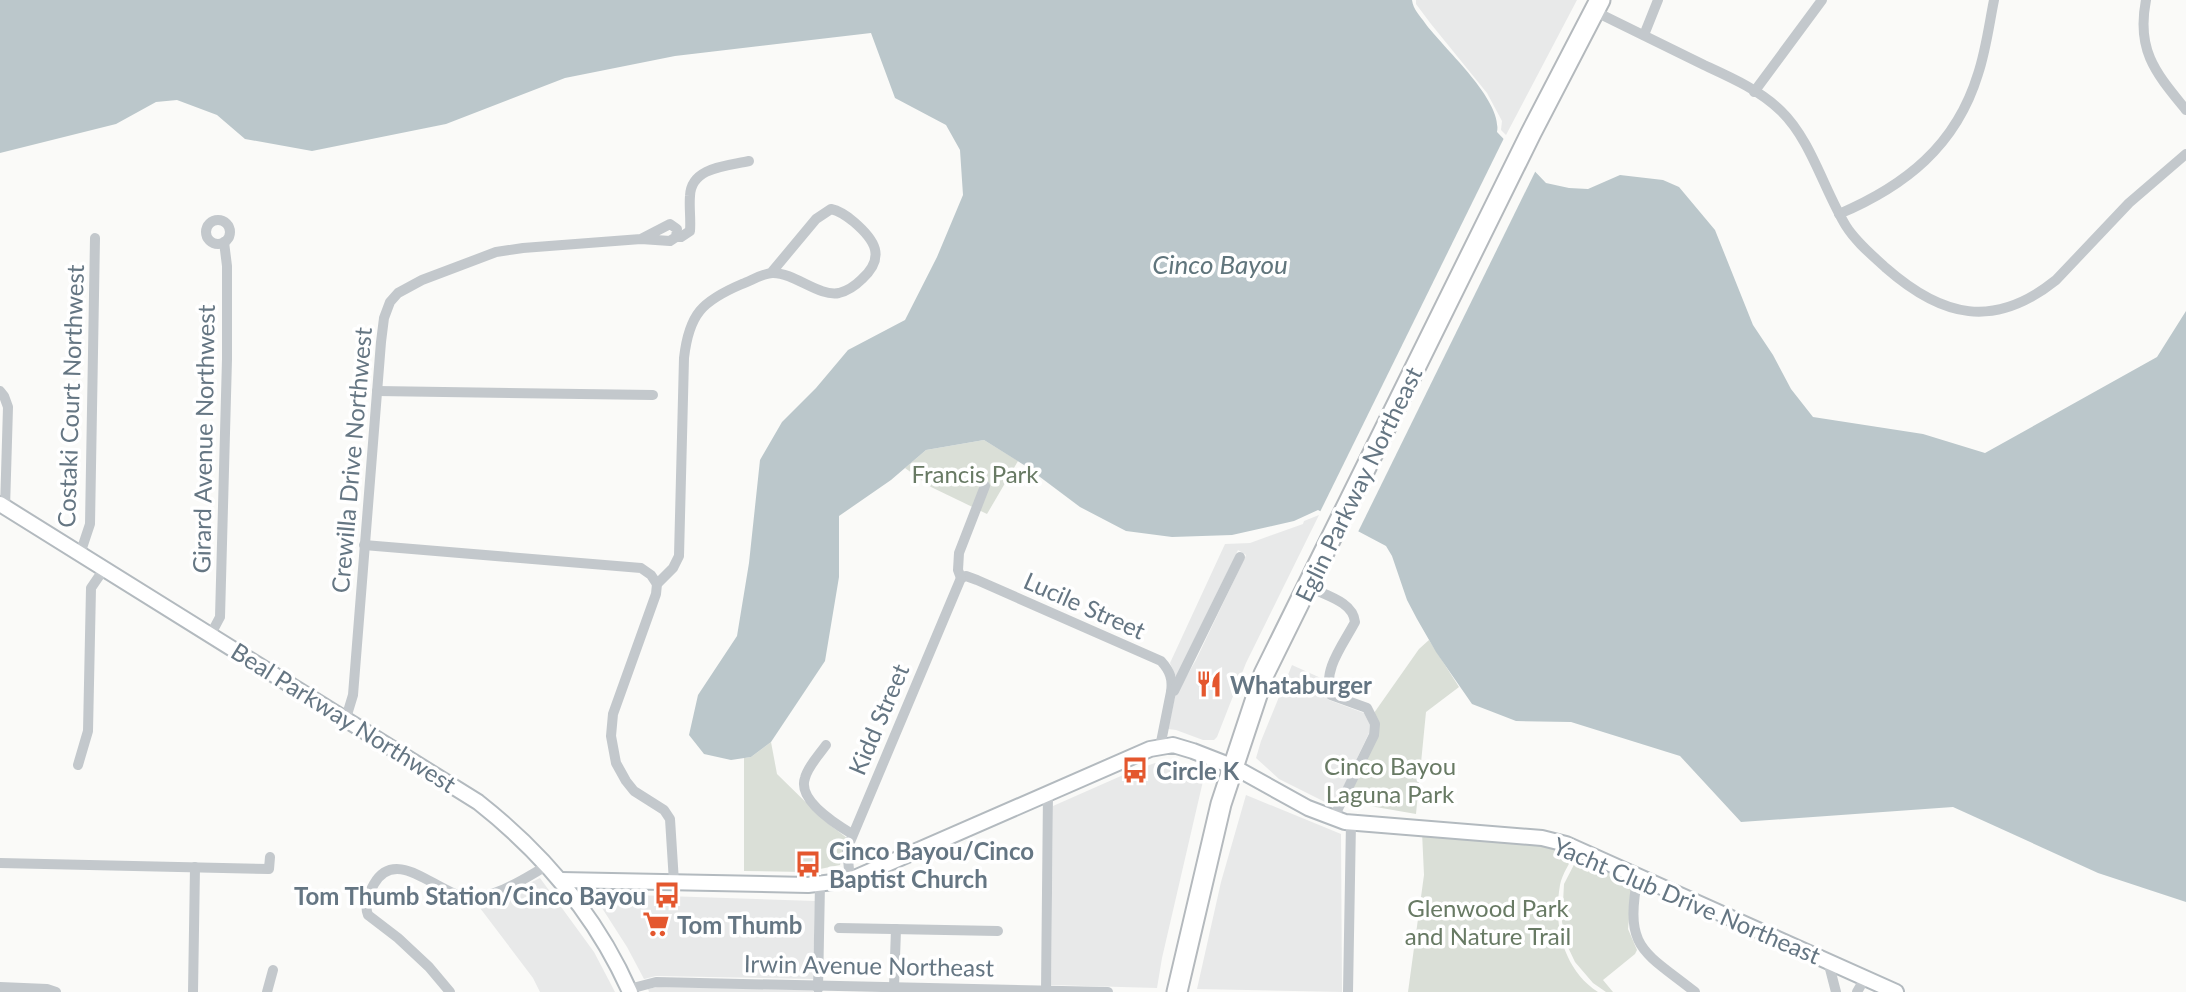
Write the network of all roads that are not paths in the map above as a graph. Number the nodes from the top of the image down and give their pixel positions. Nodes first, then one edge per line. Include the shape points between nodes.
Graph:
1 (1658, 0) edge
2 (1822, 0) edge
3 (1994, 0) edge
4 (2146, 0) edge
5 (1597, 5) edge
6 (1644, 35) junction
7 (1754, 92) junction
8 (2186, 110) edge
9 (2186, 154) edge
10 (749, 161) dead end
11 (1839, 215) junction
12 (95, 239) dead end
13 (224, 242) dead end
14 (771, 273) junction
15 (0, 391) edge
16 (377, 391) junction
17 (653, 395) dead end
18 (985, 486) dead end
19 (3, 506) edge
20 (364, 545) junction
21 (80, 554) junction
22 (1240, 556) dead end
23 (104, 569) junction
24 (961, 578) junction
25 (657, 584) junction
26 (1307, 586) junction
27 (211, 634) junction
28 (1171, 692) junction
29 (346, 718) junction
30 (826, 745) dead end
31 (1160, 747) junction
32 (78, 765) dead end
33 (1234, 767) junction
34 (1048, 793) junction
35 (1333, 818) junction
36 (1350, 822) junction
37 (847, 831) junction
38 (270, 857) dead end
39 (0, 863) edge
40 (548, 865) junction
41 (195, 867) junction
42 (1638, 876) junction
43 (561, 880) junction
44 (850, 880) junction
45 (674, 882) junction
46 (820, 884) junction
47 (839, 928) dead end
48 (896, 929) junction
49 (998, 931) dead end
50 (1828, 961) junction
51 (273, 970) dead end
52 (1865, 978) junction
53 (894, 987) junction
54 (0, 988) edge
55 (818, 988) edge
56 (629, 990) edge
57 (1046, 990) edge
58 (56, 992) edge
59 (193, 992) edge
60 (267, 992) edge
61 (450, 992) edge
62 (1108, 992) edge
63 (1177, 992) edge
64 (1348, 992) edge
65 (1695, 992) edge
66 (1836, 992) edge
67 (1857, 992) edge
68 (1896, 992) edge

1 - 6 street
2 - 7 street
3 - 11 street via 1972,92 1942,143 1900,183
4 - 8 street via 2143,27 2149,58
5 - 6 street
5 - 26 highway, Eglin Parkway Northeast
6 - 7 street
7 - 11 street via 1790,120
9 - 11 street via 2129,203 2056,280 2029,300 1997,310 1960,310 1917,294 1857,241
10 - 16 street, Crewilla Drive Northwest via 708,171 694,182 690,231 681,237 508,250 405,288 390,302 384,318
12 - 21 street, Costaki Court Northwest via 90,524
13 - 27 street, Girard Avenue Northwest via 227,346 220,617
14 - 14 street via 839,293 868,273 876,251 861,228 831,209 816,219
14 - 25 street via 707,303 688,331 679,556
15 - 19 street via 8,407
16 - 17 street
16 - 20 street, Crewilla Drive Northwest
18 - 24 street, Kidd Street via 957,560
19 - 21 main road, Beal Parkway Northwest
20 - 25 street via 641,568
20 - 29 street, Crewilla Drive Northwest via 353,695
21 - 23 main road, Beal Parkway Northwest
22 - 28 street
23 - 27 main road, Beal Parkway Northwest
23 - 32 street via 91,588 88,731
24 - 28 street, Lucile Street via 977,580 1161,661 1169,669
24 - 37 street, Kidd Street
25 - 45 street via 613,714 611,736 625,782 670,819
26 - 33 highway, Eglin Parkway Northeast via 1264,674
26 - 35 street via 1354,614 1355,622 1327,683 1331,695 1367,708 1375,723 1374,735
27 - 29 main road, Beal Parkway Northwest
28 - 31 street
29 - 40 main road, Beal Parkway Northwest via 478,802
30 - 37 street via 803,785 822,813
31 - 33 main road, Yacht Club Drive Northeast via 1173,745
31 - 34 main road
33 - 35 main road, Yacht Club Drive Northeast
33 - 63 highway, Eglin Parkway Northeast via 1203,872
34 - 44 main road
34 - 57 street
35 - 36 main road, Yacht Club Drive Northeast
36 - 42 main road, Yacht Club Drive Northeast via 1542,838 1574,846
36 - 64 street
37 - 44 street, Kidd Street
38 - 41 street via 269,869
39 - 41 street
40 - 43 main road, Beal Parkway Northwest
40 - 61 street via 479,897 454,895 401,869 377,879 366,901 368,915 429,967
41 - 59 street
42 - 50 main road, Yacht Club Drive Northeast
42 - 65 street via 1635,937 1648,954
43 - 45 main road
43 - 56 main road, Beal Parkway Northwest via 602,938
44 - 46 main road
45 - 46 main road
46 - 55 street
47 - 48 street
48 - 49 street
48 - 53 street
50 - 52 main road, Yacht Club Drive Northeast
50 - 66 street
51 - 60 street
52 - 67 street
52 - 68 main road, Yacht Club Drive Northeast
53 - 55 street, Irwin Avenue Northeast
53 - 57 street, Irwin Avenue Northeast
54 - 58 street
55 - 56 street, Irwin Avenue Northeast via 656,982
57 - 62 street, Irwin Avenue Northeast

